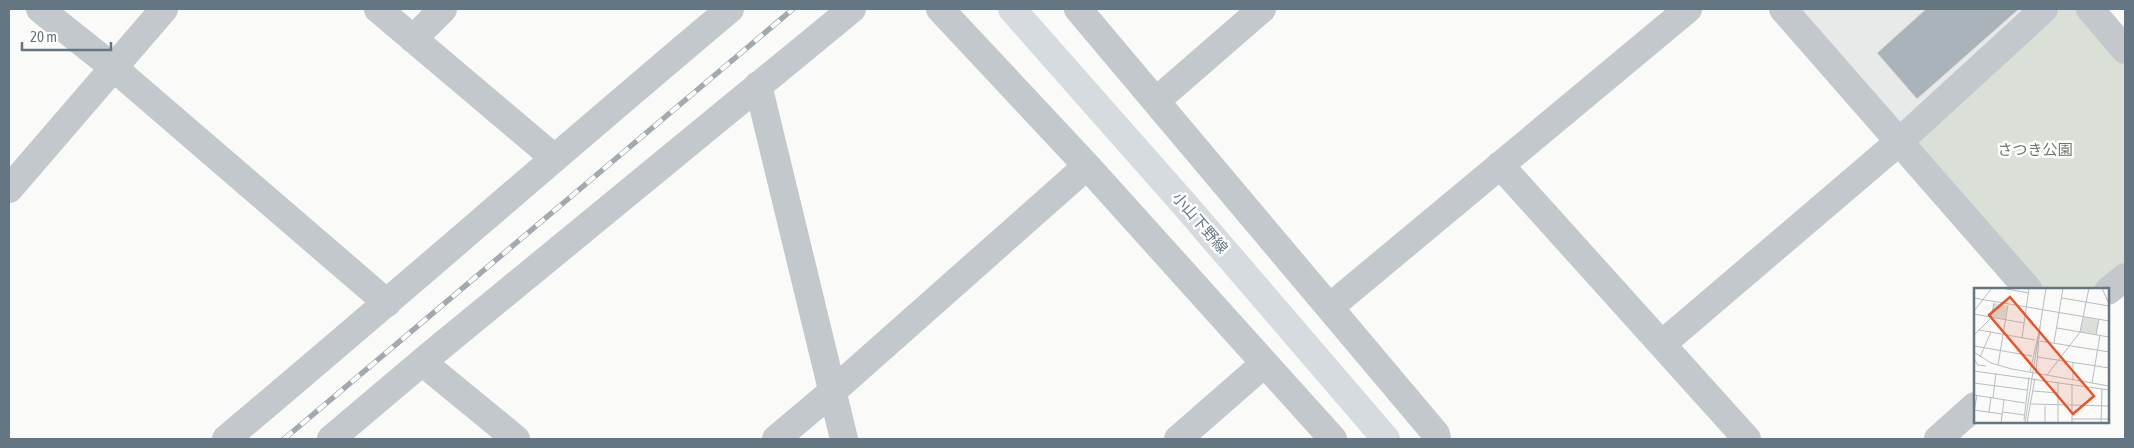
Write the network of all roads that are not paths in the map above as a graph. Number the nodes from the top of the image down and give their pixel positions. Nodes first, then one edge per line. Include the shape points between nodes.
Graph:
1 (40, 9) edge
2 (164, 9) edge
3 (378, 9) edge
4 (443, 9) edge
5 (730, 9) edge
6 (852, 9) edge
7 (940, 9) edge
8 (1012, 9) edge
9 (1078, 9) edge
10 (1262, 9) edge
11 (1688, 9) edge
12 (1783, 9) edge
13 (2044, 9) edge
14 (2090, 9) edge
15 (413, 39) junction
16 (2125, 50) edge
17 (114, 68) junction
18 (758, 85) junction
19 (1156, 101) junction
20 (1900, 142) junction
21 (553, 157) junction
22 (1500, 165) junction
23 (1087, 166) junction
24 (9, 189) edge
25 (2125, 277) edge
26 (2027, 288) edge
27 (2109, 290) edge
28 (387, 303) junction
29 (1330, 307) junction
30 (1662, 344) junction
31 (422, 362) junction
32 (1264, 364) junction
33 (833, 391) junction
34 (1974, 407) edge
35 (226, 439) edge
36 (331, 439) edge
37 (516, 439) edge
38 (776, 439) edge
39 (844, 439) edge
40 (1178, 439) edge
41 (1333, 439) edge
42 (1386, 439) edge
43 (1437, 439) edge
44 (1747, 439) edge
45 (1938, 439) edge

1 - 17 street
2 - 17 street
3 - 15 street
4 - 15 street
5 - 21 street
6 - 18 street
7 - 23 street
8 - 42 main road, 小山下野線
9 - 19 street
10 - 19 street
11 - 22 street
12 - 20 street
13 - 20 street
14 - 16 street
15 - 21 street
17 - 24 street
17 - 28 street
18 - 31 street
18 - 33 street
19 - 29 street
20 - 26 street
20 - 30 street
21 - 28 street
22 - 29 street
22 - 30 street
23 - 32 street
23 - 33 street
25 - 27 street
28 - 35 street
29 - 43 street
30 - 44 street
31 - 36 street
31 - 37 street
32 - 40 street
32 - 41 street
33 - 38 street
33 - 39 street
34 - 45 street

